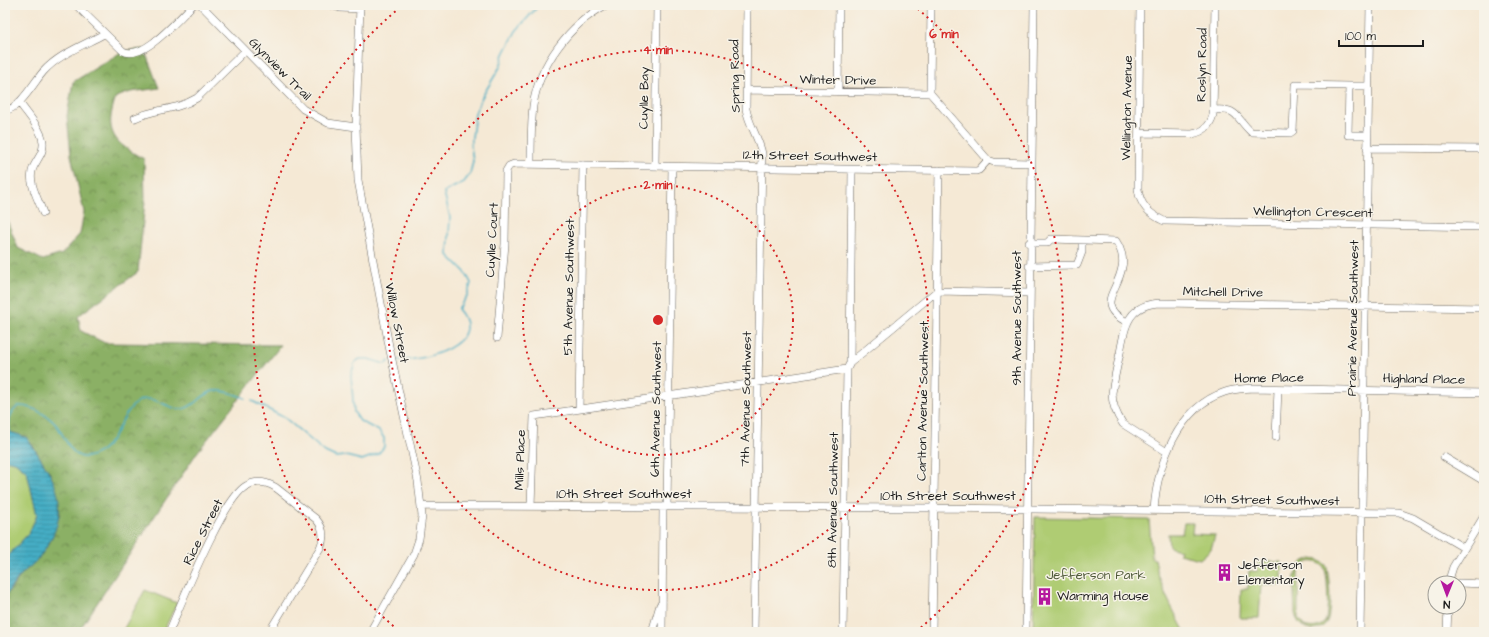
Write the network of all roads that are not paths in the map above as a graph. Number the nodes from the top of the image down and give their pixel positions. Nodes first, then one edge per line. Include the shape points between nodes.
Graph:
1 (76, 5) edge
2 (193, 5) edge
3 (201, 5) edge
4 (331, 5) edge
5 (606, 5) edge
6 (656, 5) edge
7 (747, 5) edge
8 (839, 5) edge
9 (931, 5) edge
10 (1034, 5) edge
11 (1140, 5) edge
12 (1215, 5) edge
13 (1370, 5) edge
14 (360, 7) edge
15 (104, 34) junction
16 (245, 51) junction
17 (1349, 86) junction
18 (1368, 86) junction
19 (746, 90) junction
20 (838, 92) junction
21 (930, 93) junction
22 (19, 102) junction
23 (5, 110) edge
24 (1213, 110) junction
25 (135, 118) dead end
26 (356, 127) junction
27 (1140, 133) junction
28 (1368, 135) junction
29 (1367, 148) junction
30 (1484, 150) edge
31 (988, 160) junction
32 (1030, 163) junction
33 (531, 164) junction
34 (583, 165) junction
35 (655, 166) junction
36 (672, 167) junction
37 (762, 167) junction
38 (852, 170) junction
39 (939, 170) junction
40 (1146, 210) joint
41 (43, 213) dead end
42 (1367, 225) junction
43 (1484, 227) edge
44 (1082, 240) junction
45 (1030, 243) junction
46 (1029, 266) junction
47 (937, 291) junction
48 (1029, 293) junction
49 (1365, 306) junction
50 (1484, 308) edge
51 (1127, 322) junction
52 (497, 338) dead end
53 (848, 366) junction
54 (758, 382) junction
55 (1278, 389) junction
56 (1364, 390) junction
57 (1484, 392) edge
58 (668, 395) junction
59 (579, 409) junction
60 (1276, 436) dead end
61 (1167, 452) junction
62 (1444, 457) dead end
63 (1484, 481) edge
64 (422, 506) junction
65 (531, 506) junction
66 (665, 507) junction
67 (756, 507) junction
68 (845, 508) junction
69 (934, 508) junction
70 (1029, 509) junction
71 (1154, 510) junction
72 (1362, 514) junction
73 (1484, 516) edge
74 (1464, 548) junction
75 (1450, 575) edge
76 (1467, 583) edge
77 (1484, 584) edge
78 (662, 587) junction
79 (1448, 615) edge
80 (169, 632) edge
81 (269, 632) edge
82 (371, 632) edge
83 (652, 632) edge
84 (662, 632) edge
85 (754, 632) edge
86 (843, 632) edge
87 (932, 632) edge
88 (1026, 632) edge
89 (1360, 632) edge
90 (1447, 632) edge

1 - 15 street
2 - 15 street via 153,43 130,54 123,52
3 - 16 street, Glynview Trail
4 - 14 street via 340,8
5 - 33 street via 568,36 558,47 543,74 533,104
6 - 35 street, Cuylle Bay
7 - 19 street, Spring Road
8 - 20 street
9 - 21 street
10 - 32 street, 9th Avenue Southwest
11 - 27 street, Wellington Avenue
12 - 24 street, Roslyn Road
13 - 18 street, Prairie Avenue Southwest
14 - 26 street, Willow Street
15 - 22 street via 53,62
16 - 25 street via 187,104
16 - 26 street, Glynview Trail via 303,109 328,123
17 - 18 street
17 - 24 street via 1295,85 1293,131 1290,133 1251,132 1230,109
17 - 28 street via 1348,135
18 - 28 street, Prairie Avenue Southwest
19 - 20 street, Winter Drive
19 - 37 street, Spring Road via 746,108 760,147
20 - 21 street, Winter Drive
21 - 31 street
22 - 23 street via 11,109
22 - 41 street via 38,129 43,142 41,156 33,168 32,180
24 - 27 street, Roslyn Road via 1210,124 1199,133
26 - 64 street, Willow Street via 360,196
27 - 40 street, Wellington Avenue via 1138,189
28 - 29 street, Prairie Avenue Southwest
29 - 30 street
29 - 42 street, Prairie Avenue Southwest
31 - 32 street
31 - 39 street, 12th Street Southwest via 976,171
32 - 45 street, 9th Avenue Southwest
33 - 34 street
33 - 52 street, Cuylle Court via 514,164 506,171 505,244
34 - 35 street, 12th Street Southwest
34 - 59 street, 5th Avenue Southwest
35 - 36 street, 12th Street Southwest
36 - 37 street, 12th Street Southwest
36 - 58 street, 6th Avenue Southwest
37 - 38 street, 12th Street Southwest
37 - 54 street, 7th Avenue Southwest
38 - 39 street, 12th Street Southwest
38 - 53 street, 8th Avenue Southwest
39 - 47 street, Carlton Avenue Southwest
40 - 42 street, Wellington Crescent via 1164,221
42 - 43 street, Wellington Crescent
42 - 49 street, Prairie Avenue Southwest
44 - 45 street via 1051,239 1047,243
44 - 46 street via 1082,252 1077,265
44 - 51 street via 1116,241 1118,244 1122,252 1123,267 1110,296 1111,307 1114,314
45 - 46 street, 9th Avenue Southwest
46 - 48 street, 9th Avenue Southwest
47 - 48 street
47 - 53 street
47 - 69 street, Carlton Avenue Southwest
48 - 70 street, 9th Avenue Southwest
49 - 50 street, Mitchell Drive
49 - 51 street, Mitchell Drive via 1152,303 1136,310
49 - 56 street, Prairie Avenue Southwest
51 - 61 street via 1112,393 1114,410 1130,430
53 - 54 street
53 - 68 street, 8th Avenue Southwest
54 - 58 street
54 - 67 street, 7th Avenue Southwest
55 - 56 street, Home Place
55 - 60 street
55 - 61 street, Home Place via 1239,389 1212,397 1190,415
56 - 57 street, Highland Place
56 - 72 street, Prairie Avenue Southwest
58 - 59 street
58 - 66 street, 6th Avenue Southwest
59 - 65 street, Mills Place via 534,416
61 - 71 street, Home Place via 1157,482
62 - 63 street
64 - 65 street, 10th Street Southwest
64 - 82 street, Willow Street via 422,528 414,554
65 - 66 street, 10th Street Southwest
66 - 67 street, 10th Street Southwest
66 - 78 street, 6th Avenue Southwest
67 - 68 street, 10th Street Southwest
67 - 85 street, 7th Avenue Southwest
68 - 69 street, 10th Street Southwest
68 - 86 street, 8th Avenue Southwest
69 - 70 street, 10th Street Southwest
69 - 87 street, Carlton Avenue Southwest
70 - 71 street, 10th Street Southwest
70 - 88 street, 9th Avenue Southwest
71 - 72 street, 10th Street Southwest
72 - 74 street, 10th Street Southwest via 1409,516
72 - 89 street, Prairie Avenue Southwest
73 - 74 street
74 - 75 street
76 - 77 street
78 - 83 street
78 - 84 street, 6th Avenue Southwest
79 - 90 street
80 - 81 street, Rice Street via 220,521 238,493 247,485 260,482 268,483 316,519 323,529 323,542 320,548

